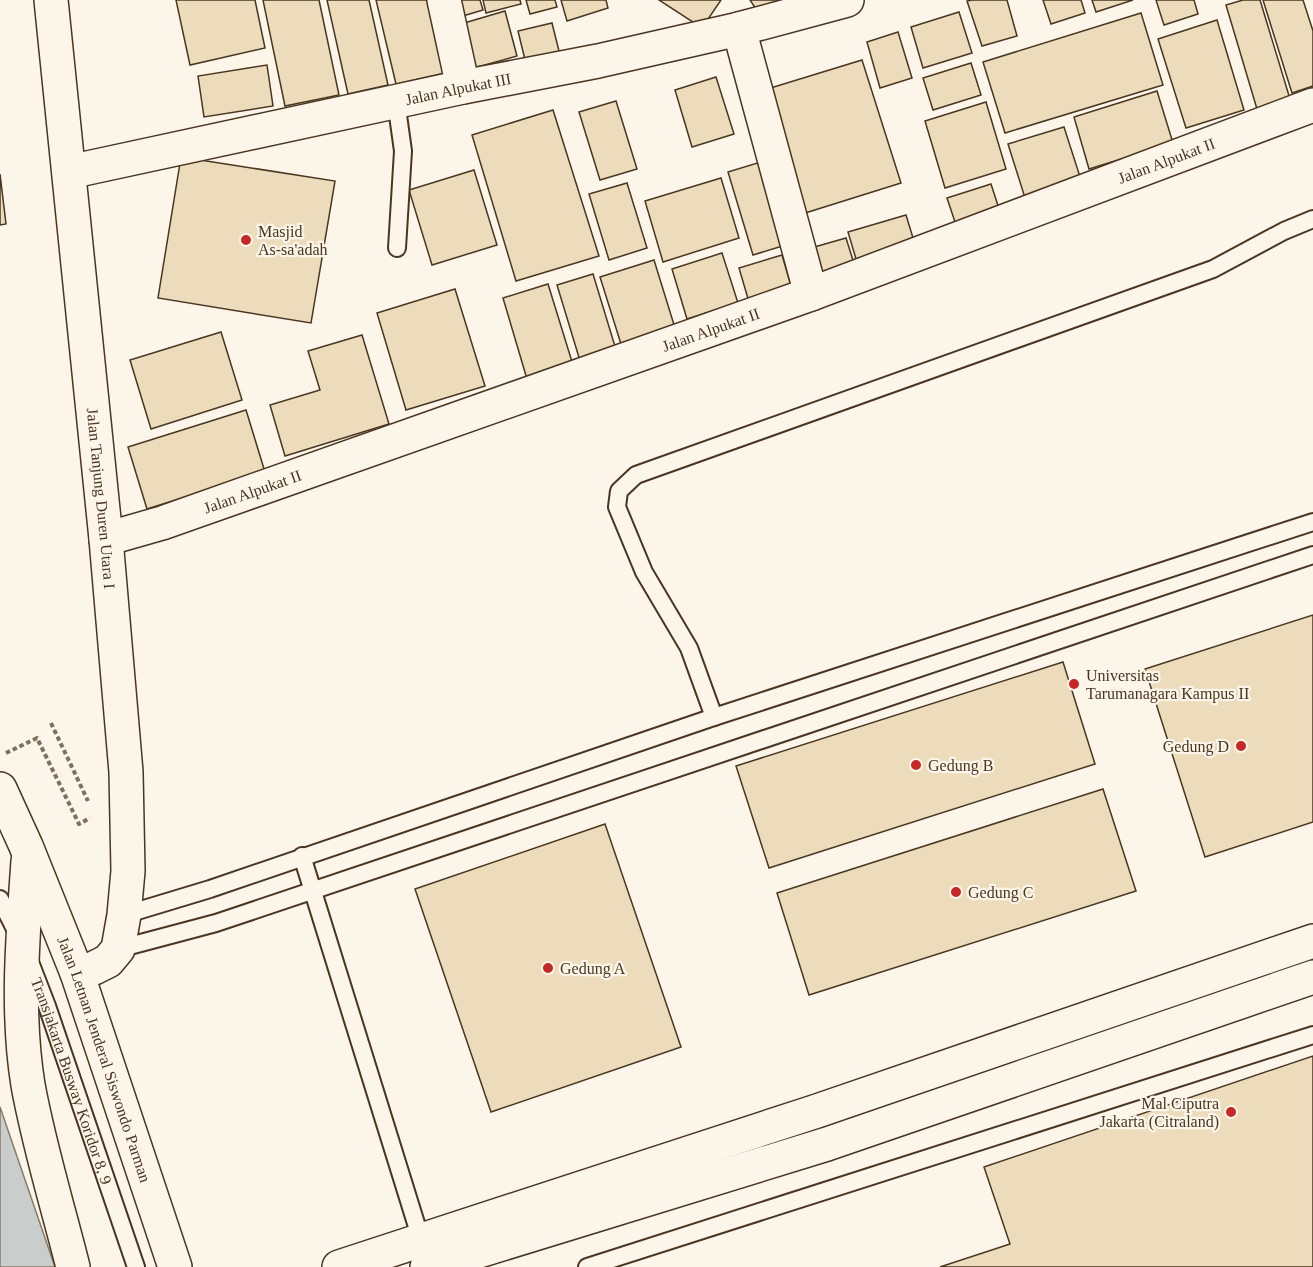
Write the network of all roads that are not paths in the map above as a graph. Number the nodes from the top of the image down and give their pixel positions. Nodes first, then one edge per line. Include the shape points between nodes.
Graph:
1 (51, 0) edge
2 (444, 0) edge
3 (847, 0) edge
4 (739, 29) junction
5 (463, 87) junction
6 (396, 101) junction
7 (1313, 105) edge
8 (69, 172) junction
9 (1313, 219) edge
10 (397, 248) dead end
11 (811, 294) junction
12 (1313, 522) edge
13 (106, 540) junction
14 (1313, 555) edge
15 (714, 717) junction
16 (0, 789) edge
17 (28, 853) junction
18 (302, 856) junction
19 (313, 890) junction
20 (0, 899) edge
21 (124, 915) junction
22 (1313, 941) edge
23 (22, 943) junction
24 (118, 949) junction
25 (77, 973) junction
26 (1313, 977) edge
27 (1313, 1035) edge
28 (814, 1112) junction
29 (827, 1144) junction
30 (427, 1258) edge
31 (73, 1267) edge
32 (135, 1267) edge
33 (175, 1267) edge
34 (339, 1267) edge
35 (587, 1267) edge

1 - 8 main road, Jalan Tanjung Duren Utara I
2 - 5 main road
3 - 4 main road, Jalan Alpukat III
4 - 5 main road, Jalan Alpukat III
4 - 11 main road
5 - 6 main road, Jalan Alpukat III
6 - 8 main road, Jalan Alpukat III
6 - 10 lane via 403,151
7 - 11 main road, Jalan Alpukat II
8 - 13 main road, Jalan Tanjung Duren Utara I
9 - 15 lane via 1213,269 636,475 619,491 617,507 644,572 689,648
11 - 13 main road, Jalan Alpukat II
12 - 15 lane
13 - 21 main road, Jalan Tanjung Duren Utara I via 126,772 128,871
14 - 19 lane
15 - 18 lane
16 - 17 main road, Jalan Letnan Jenderal Siswondo Parman
17 - 23 main road, Jalan Letnan Jenderal Siswondo Parman
17 - 25 main road, Jalan Letnan Jenderal Siswondo Parman
18 - 19 lane
18 - 21 lane
19 - 24 lane via 216,923
19 - 30 lane
20 - 23 lane, Transjakarta Busway Koridor 8, 9
21 - 24 main road, Jalan Tanjung Duren Utara I
22 - 28 main road
23 - 31 main road, Jalan Letnan Jenderal Siswondo Parman via 22,1027 28,1084
23 - 32 lane, Transjakarta Busway Koridor 8, 9
24 - 25 main road via 108,962
25 - 33 main road, Jalan Letnan Jenderal Siswondo Parman
26 - 29 main road
27 - 35 lane
28 - 29 main road
28 - 30 main road
29 - 30 main road
30 - 34 main road

